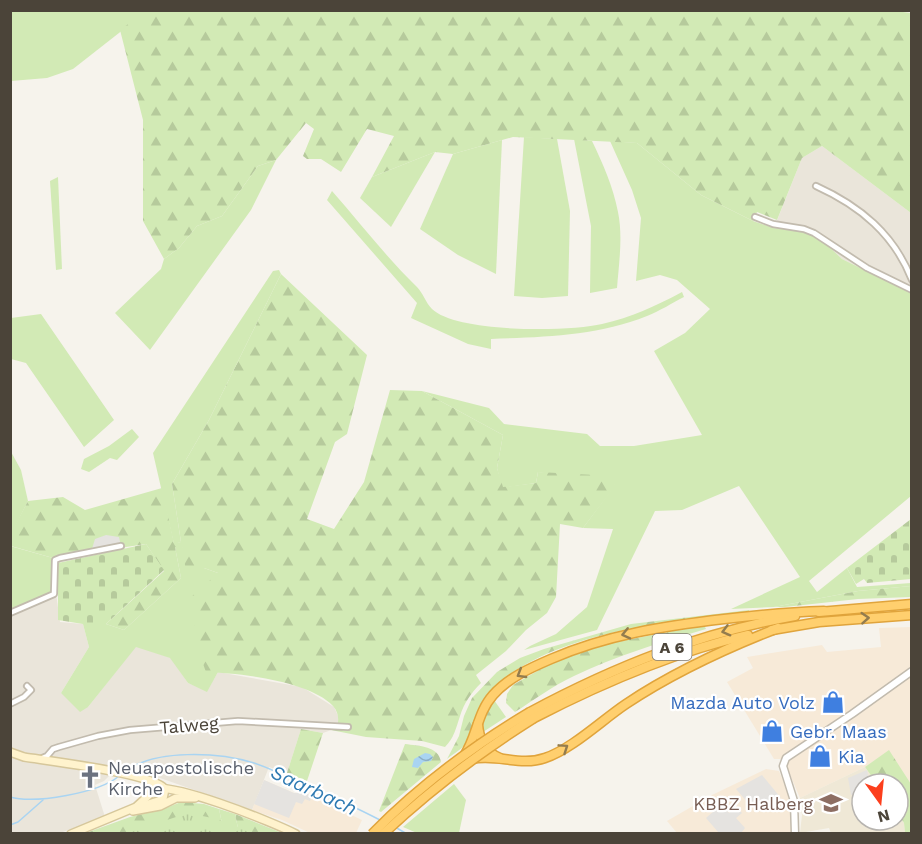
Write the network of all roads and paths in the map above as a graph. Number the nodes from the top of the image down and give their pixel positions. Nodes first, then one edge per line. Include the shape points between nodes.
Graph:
1 (816, 186) dead end
2 (755, 217) dead end
3 (912, 280) edge
4 (912, 290) edge
5 (120, 546) dead end
6 (912, 604) edge
7 (824, 611) junction
8 (10, 613) edge
9 (912, 615) edge
10 (778, 628) junction
11 (912, 671) edge
12 (27, 686) dead end
13 (10, 705) edge
14 (532, 715) junction
15 (478, 720) junction
16 (348, 727) dead end
17 (10, 753) edge
18 (38, 759) junction
19 (508, 761) junction
20 (458, 765) junction
21 (132, 775) junction
22 (165, 793) junction
23 (149, 796) junction
24 (195, 798) junction
25 (205, 799) junction
26 (133, 812) junction
27 (113, 818) junction
28 (377, 833) edge
29 (71, 834) edge
30 (296, 834) edge
31 (795, 834) edge

1 - 3 street via 846,202 881,230 903,259
2 - 4 street via 814,233 867,268
5 - 8 street via 57,558 54,594
6 - 7 highway, A 6
7 -> 14 highway, A 6 via 685,643 620,667
7 -> 15 highway via 684,623 607,638 559,655 504,684
10 -> 9 highway, A 6
10 - 14 highway, A 6 via 652,664
19 -> 10 highway, A 6 via 536,761 556,754 626,704 701,660
11 - 31 street via 786,758 783,766 794,801
12 - 13 street via 31,690
14 - 28 highway, A 6, bridge
15 - 19 highway via 480,740 485,747
15 - 20 highway via 469,748
16 - 18 street, Talweg via 238,721 130,730 53,749
17 - 18 main road
18 - 21 main road
19 - 20 highway, A 6 via 476,758
20 - 28 highway, bridge via 433,782
21 - 22 main road via 158,783
21 - 23 main road
22 - 23 main road via 159,801
22 - 23 main road via 153,787
22 - 24 main road
22 - 25 main road via 182,791
23 - 26 main road
23 - 27 main road
24 - 25 main road
24 - 26 main road via 176,798
25 - 30 main road
26 - 27 main road
27 - 29 main road

